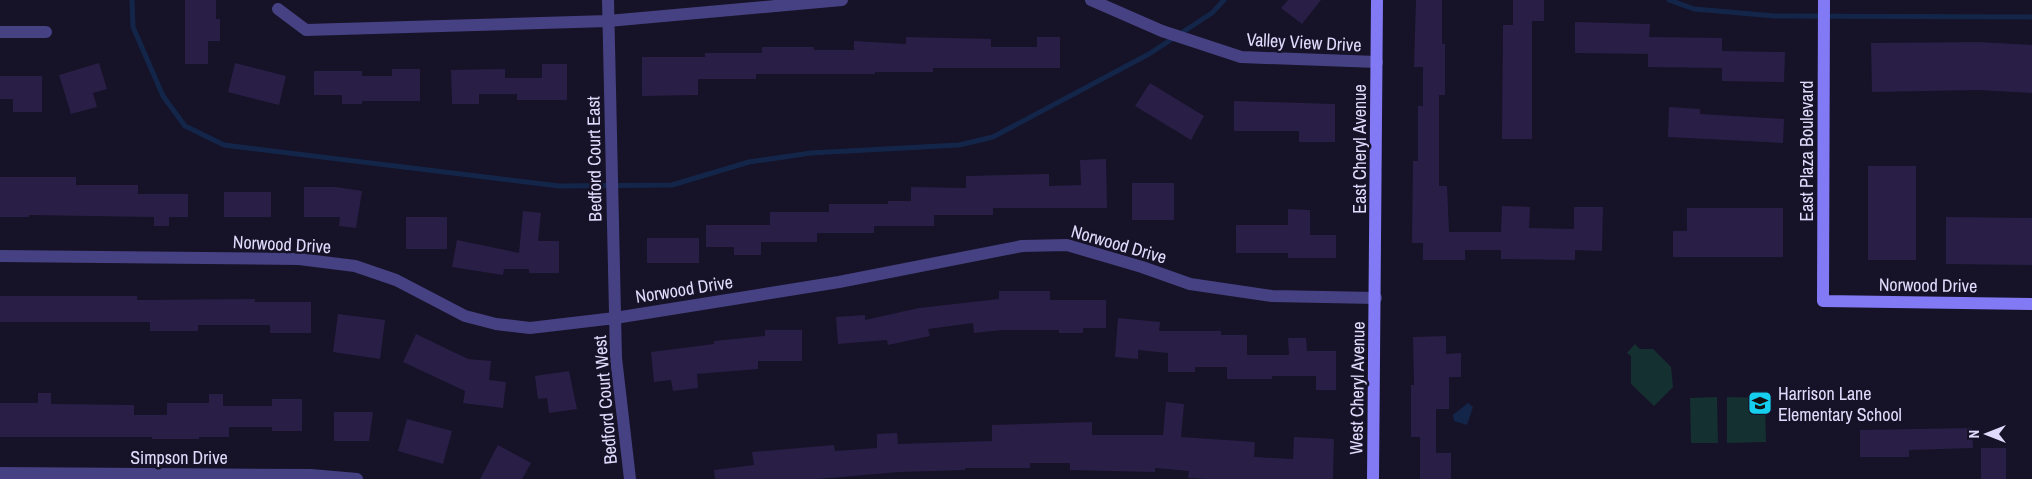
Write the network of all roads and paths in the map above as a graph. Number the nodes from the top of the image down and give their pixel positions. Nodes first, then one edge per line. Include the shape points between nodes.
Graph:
1 (608, 0) edge
2 (842, 0) edge
3 (1091, 0) edge
4 (1377, 0) edge
5 (1824, 2) edge
6 (278, 9) dead end
7 (608, 21) junction
8 (0, 32) edge
9 (46, 32) dead end
10 (1377, 62) junction
11 (0, 256) edge
12 (1376, 298) junction
13 (1823, 301) joint
14 (2032, 304) edge
15 (615, 318) junction
16 (0, 473) edge
17 (357, 479) edge
18 (630, 479) edge
19 (1373, 479) edge

1 - 7 street, Bedford Court East
2 - 7 street
3 - 10 street, Valley View Drive via 1162,31 1241,57
4 - 10 street, East Cheryl Avenue
5 - 13 street, East Plaza Boulevard
6 - 7 street via 306,30
7 - 15 street, Bedford Court East
8 - 9 street
10 - 12 street, East Cheryl Avenue
11 - 15 street, Norwood Drive via 299,259 355,266 396,280 465,316 496,324 530,328
12 - 15 street, Norwood Drive via 1272,296 1190,284 1067,245 1022,246 840,282
12 - 19 street, West Cheryl Avenue
13 - 14 street, Norwood Drive
15 - 18 street, Bedford Court West via 616,358
16 - 17 street, Simpson Drive via 311,475

